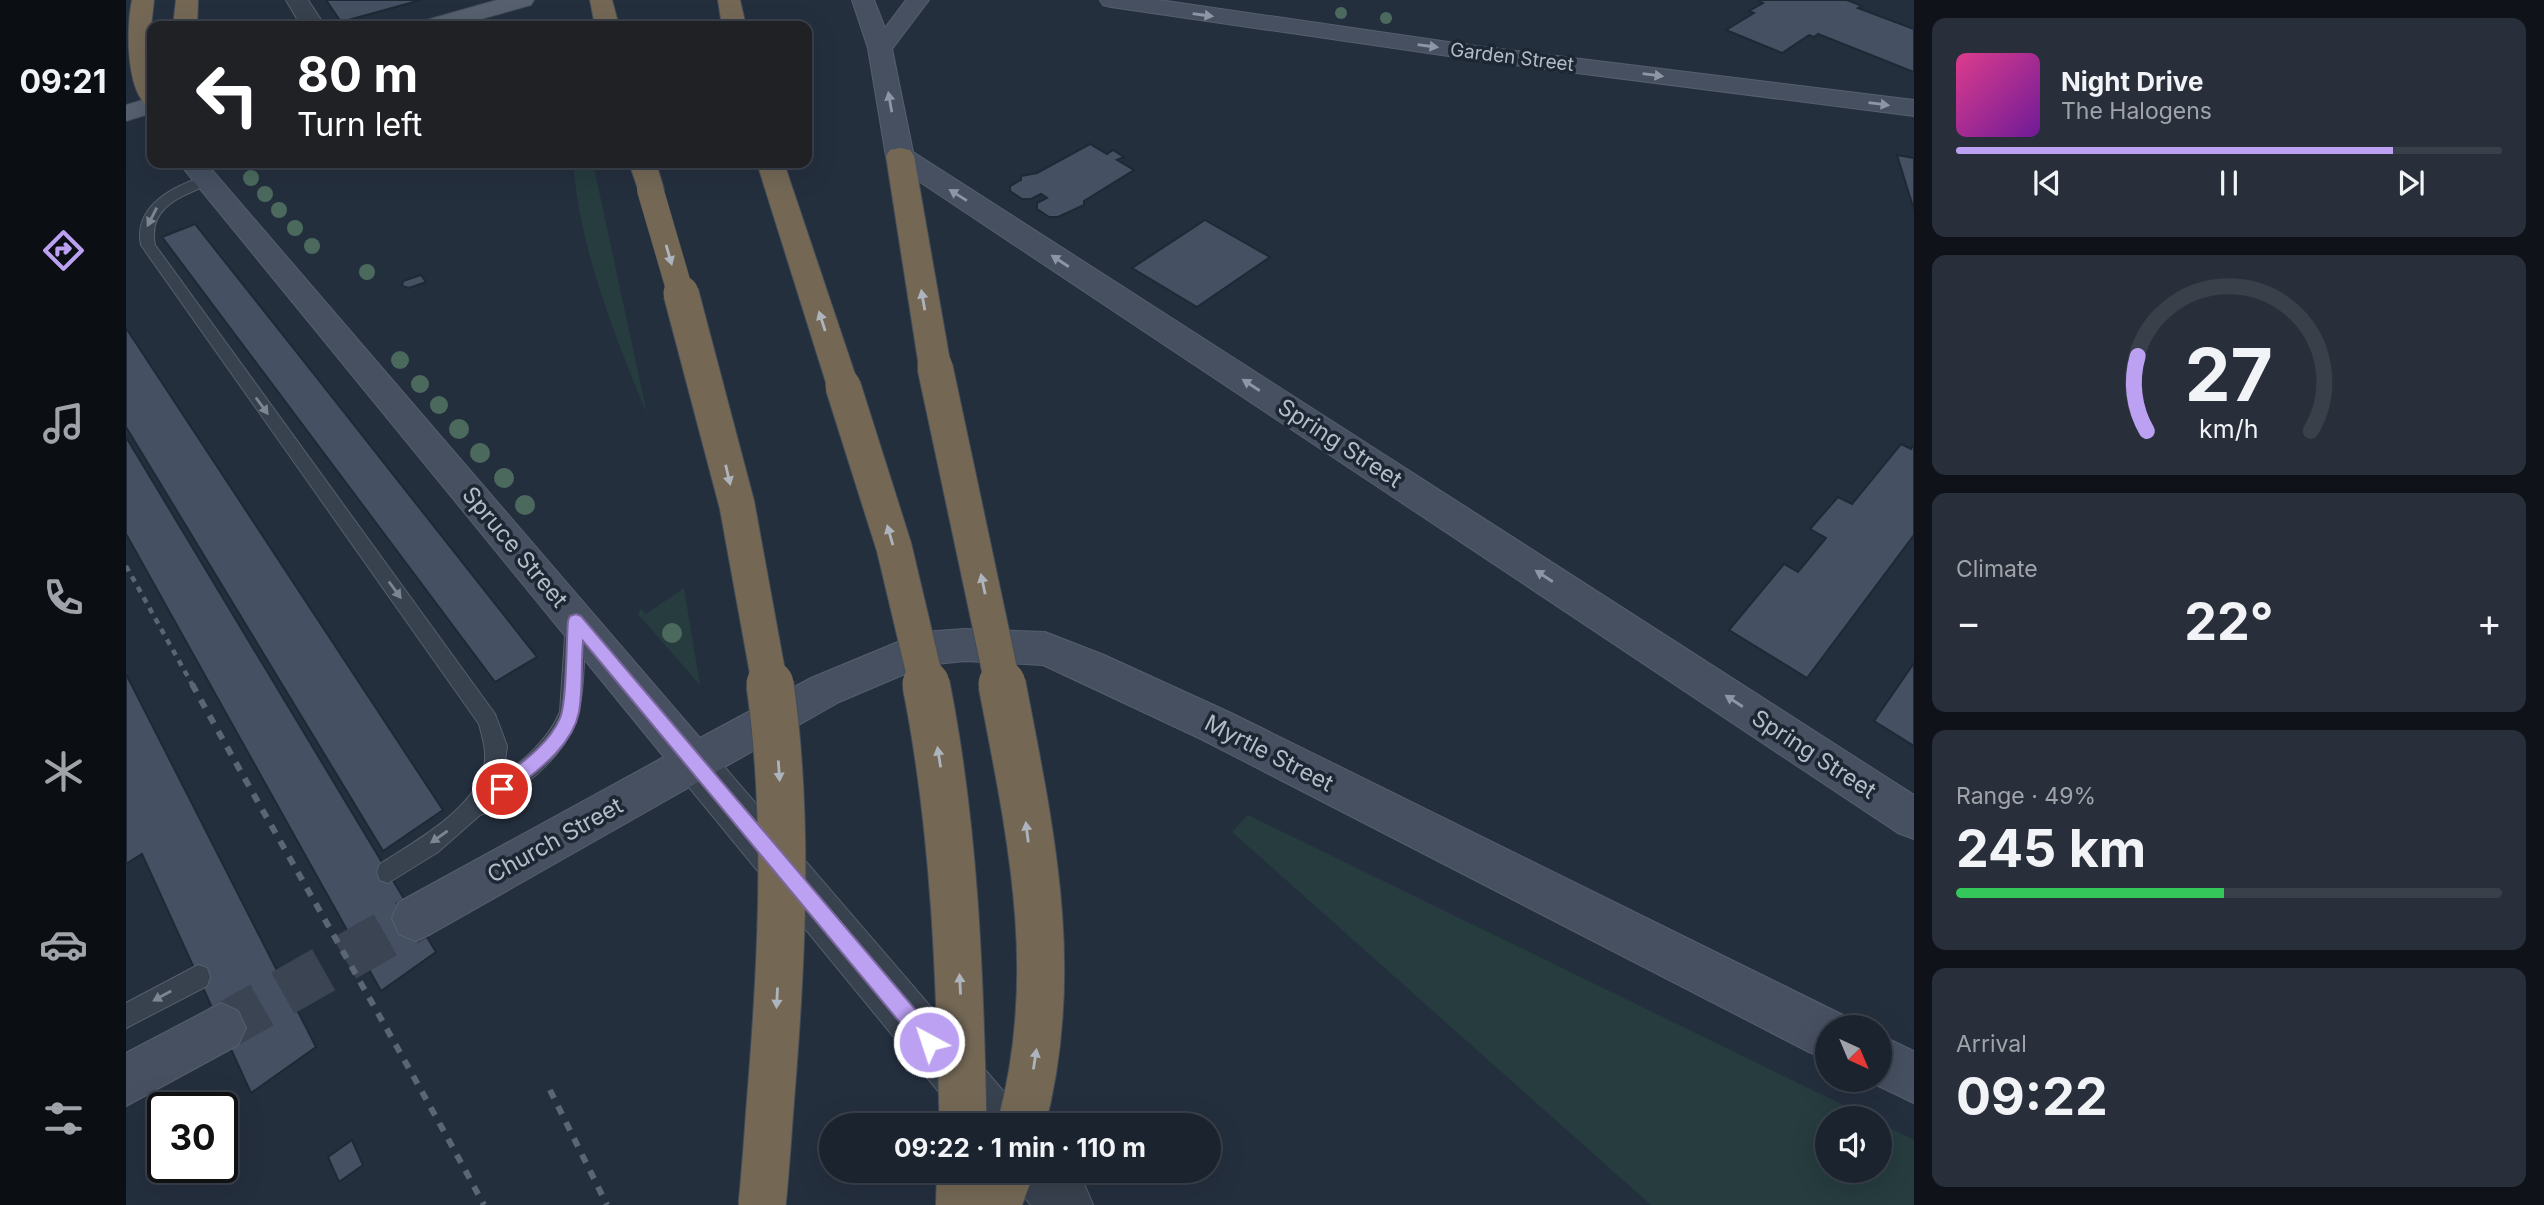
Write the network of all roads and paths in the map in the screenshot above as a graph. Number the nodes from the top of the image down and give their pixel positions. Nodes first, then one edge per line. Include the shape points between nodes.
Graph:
1 (143, 0) edge
2 (187, 0) edge
3 (297, 0) edge
4 (523, 0) edge
5 (601, 0) edge
6 (729, 0) edge
7 (863, 0) edge
8 (918, 0) edge
9 (1111, 0) edge
10 (185, 21) edge
11 (310, 21) edge
12 (449, 21) edge
13 (606, 21) edge
14 (733, 21) edge
15 (880, 48) junction
16 (147, 98) edge
17 (147, 105) edge
18 (1914, 108) edge
19 (126, 113) edge
20 (900, 156) junction
21 (644, 168) edge
22 (772, 168) edge
23 (200, 172) edge
24 (576, 621) junction
25 (694, 762) junction
26 (468, 816) junction
27 (1914, 819) edge
28 (388, 872) dead end
29 (415, 918) tunnel mouth
30 (198, 977) dead end
31 (126, 1016) edge
32 (221, 1028) tunnel mouth
33 (1815, 1028) edge
34 (1892, 1066) edge
35 (1914, 1078) edge
36 (126, 1081) edge
37 (963, 1113) edge
38 (989, 1113) edge
39 (1024, 1113) edge
40 (963, 1183) edge
41 (1003, 1183) edge
42 (1047, 1183) edge
43 (762, 1205) edge
44 (963, 1205) edge
45 (995, 1205) edge
46 (1066, 1205) edge

1 - 16 highway via 137,34 137,82
2 - 10 highway
3 - 11 street
4 - 12 main road
5 - 13 highway
6 - 14 highway
7 - 15 street
8 - 15 street
9 -> 18 street, Garden Street
20 -> 15 street
17 - 19 main road
27 -> 20 street, Spring Street
39 -> 20 highway, bridge via 1041,1019 1042,969 1026,819 1006,701 935,367
21 -> 43 highway, bridge via 726,464 772,697 781,802 781,902
37 -> 22 highway, bridge via 957,927 930,704 907,594
23 - 24 street, Spruce Street
23 -> 26 lane via 158,205 147,226 146,240 488,720 498,756 489,784
24 - 25 street, Spruce Street
24 - 26 lane via 570,712 562,732 536,761
25 - 29 street, Church Street
25 - 33 street, Myrtle Street via 825,690 922,649 965,645 1045,649 1216,726
25 - 38 street, Spruce Street
26 -> 28 lane
30 -> 31 lane
32 - 36 street
34 - 35 street
40 - 44 highway
41 - 45 highway
42 - 46 street

